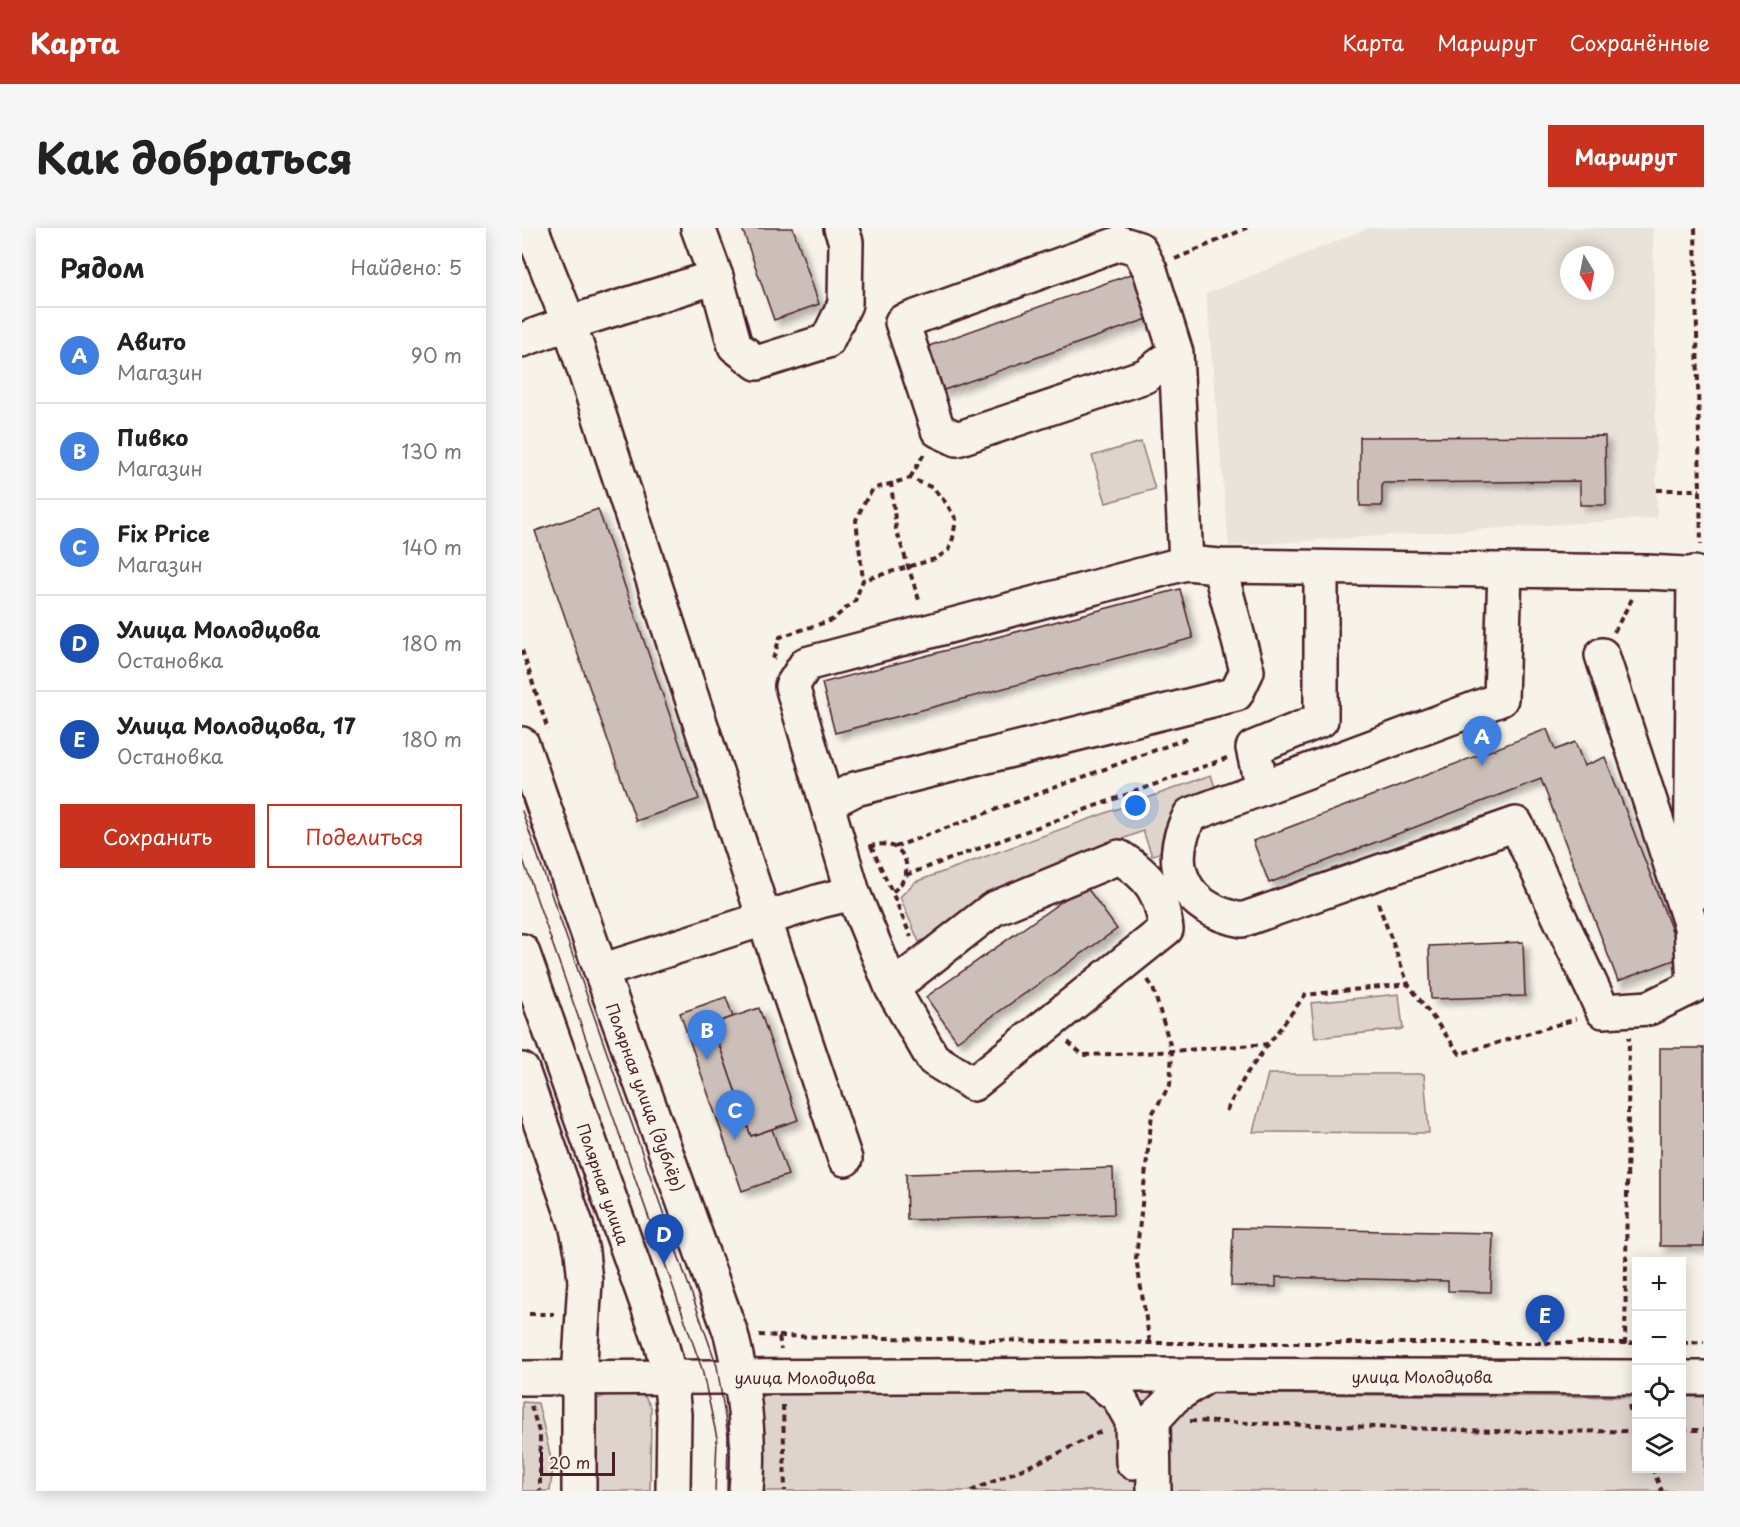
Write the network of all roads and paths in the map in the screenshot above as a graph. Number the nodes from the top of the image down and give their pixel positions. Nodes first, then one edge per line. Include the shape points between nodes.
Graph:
1 (531, 228) edge
2 (698, 228) edge
3 (841, 228) edge
4 (1247, 228) edge
5 (1695, 228) edge
6 (1150, 270) junction
7 (716, 277) junction
8 (569, 323) junction
9 (522, 340) edge
10 (1176, 353) junction
11 (891, 482) junction
12 (1657, 490) dead end
13 (1700, 490) junction
14 (1186, 563) junction
15 (1701, 565) edge
16 (908, 567) junction
17 (1219, 567) junction
18 (1321, 568) junction
19 (1505, 570) junction
20 (1647, 572) junction
21 (863, 580) junction
22 (930, 631) junction
23 (1602, 655) joint
24 (792, 686) junction
25 (1197, 734) dead end
26 (522, 744) edge
27 (1253, 748) junction
28 (1262, 788) junction
29 (828, 803) junction
30 (867, 836) dead end
31 (872, 846) junction
32 (895, 847) junction
33 (906, 875) junction
34 (1367, 876) junction
35 (892, 892) junction
36 (853, 893) junction
37 (764, 918) junction
38 (1690, 926) junction
39 (522, 951) edge
40 (1132, 957) junction
41 (922, 963) junction
42 (601, 971) junction
43 (1408, 984) junction
44 (891, 987) junction
45 (1699, 987) edge
46 (1616, 1010) junction
47 (1047, 1024) junction
48 (1269, 1044) junction
49 (1172, 1051) junction
50 (522, 1070) edge
51 (1226, 1111) dead end
52 (845, 1159) dead end
53 (529, 1314) dead end
54 (554, 1314) dead end
55 (779, 1336) dead end
56 (1704, 1342) edge
57 (1150, 1343) junction
58 (1625, 1343) junction
59 (1632, 1343) edge
60 (1686, 1343) edge
61 (1089, 1375) junction
62 (1208, 1375) junction
63 (742, 1377) junction
64 (1632, 1377) edge
65 (579, 1378) junction
66 (670, 1378) junction
67 (1686, 1378) edge
68 (1704, 1378) edge
69 (526, 1390) edge
70 (783, 1401) dead end
71 (1143, 1420) junction
72 (1686, 1430) edge
73 (1704, 1430) edge
74 (1632, 1431) edge
75 (1654, 1473) edge
76 (540, 1491) edge
77 (579, 1491) edge
78 (673, 1491) edge
79 (747, 1491) edge
80 (785, 1491) edge
81 (971, 1491) edge
82 (1134, 1491) edge
83 (1154, 1491) edge
84 (1662, 1491) edge

1 - 8 street
2 - 7 street
3 - 7 street via 846,242 845,304 827,340 757,363 735,346
4 - 6 path
5 - 13 path
6 - 10 street
6 - 10 street via 1139,249 1120,243 902,322 938,430 957,439 1145,376
7 - 8 street
8 - 9 street
8 - 37 street
10 - 14 street
11 - 16 path via 896,529
11 - 16 path via 910,478 933,489 956,519 949,550
11 - 21 path via 873,489 856,520
12 - 13 path
13 - 15 path
14 - 17 street
14 - 22 street
15 - 20 street
15 - 38 street
16 - 21 path
16 - 22 path
17 - 18 street
17 - 29 street via 1247,671 1236,694 855,789
18 - 19 street
18 - 27 street via 1321,720
19 - 20 street
19 - 28 street via 1501,699
20 - 23 path
21 - 24 path via 855,601 832,620 780,637 771,665 780,688
22 - 24 street via 807,664
23 - 38 street
24 - 29 street
25 - 32 path
26 - 42 street, Полярная улица (дублёр)
27 - 28 street
27 - 33 path
28 - 34 street via 1190,815 1181,833 1177,853 1180,873 1204,907 1242,920
29 - 36 street
30 - 31 path
31 - 32 path
31 - 35 path
32 - 33 path via 906,859
33 - 35 path
34 - 43 path
34 - 46 street via 1516,824
35 - 41 path
36 - 37 street
36 - 44 street
37 - 42 street
37 - 52 street
38 - 45 street
39 - 66 street, Полярная улица
40 - 41 street via 1166,929 1163,907 1154,886 1119,857 993,909
40 - 47 street
40 - 49 path via 1153,988
41 - 44 street
42 - 63 street, Полярная улица (дублёр) via 732,1334
43 - 46 path via 1460,1054
43 - 48 path via 1305,996
44 - 47 street via 933,1059 973,1084
45 - 46 street via 1649,1008
46 - 58 path
47 - 49 path via 1083,1055
48 - 49 path
48 - 51 path
49 - 57 path via 1170,1084 1152,1114 1136,1258
50 - 65 street via 576,1224 582,1252 585,1281
53 - 54 path
55 - 57 path
56 - 60 path
57 - 58 path
58 - 59 path
61 - 62 street, улица Молодцова
61 - 63 street, улица Молодцова
61 - 71 street
62 - 64 street, улица Молодцова
62 - 71 street
63 - 66 street, улица Молодцова
63 - 79 street, Полярная улица (дублёр)
65 - 66 street, улица Молодцова
65 - 69 street, улица Молодцова
65 - 77 street
66 - 78 street, Полярная улица via 674,1414
67 - 68 street
69 - 76 path via 540,1435
70 - 80 path
71 - 74 path via 1526,1432
71 - 81 path via 1115,1424
71 - 82 street
71 - 83 street
72 - 73 path
75 - 84 path

